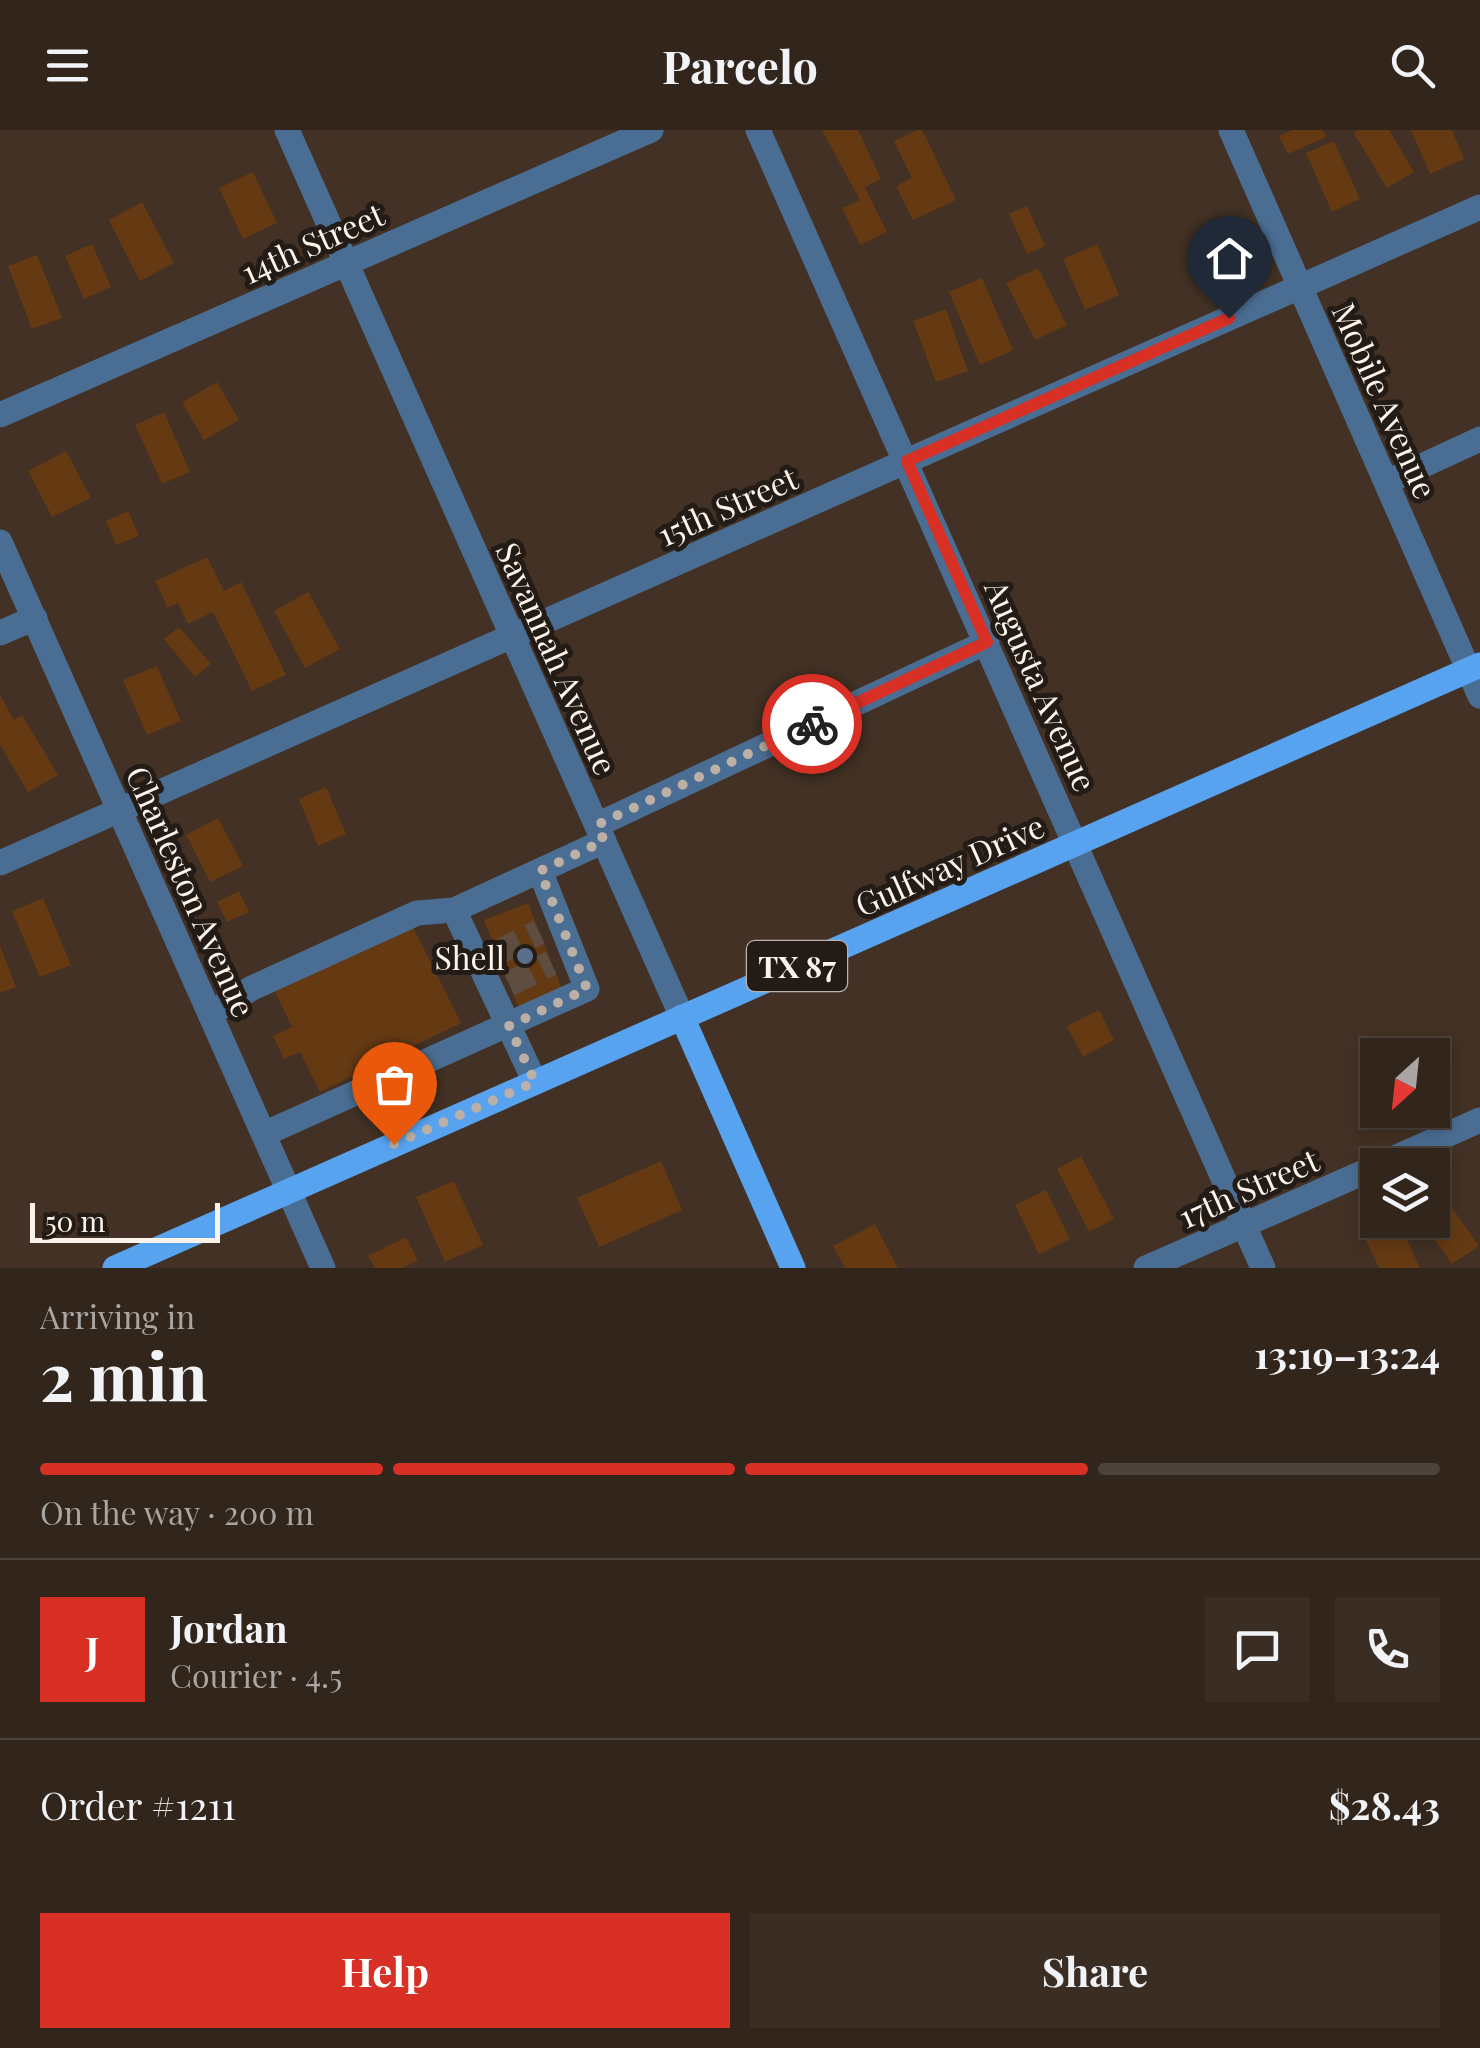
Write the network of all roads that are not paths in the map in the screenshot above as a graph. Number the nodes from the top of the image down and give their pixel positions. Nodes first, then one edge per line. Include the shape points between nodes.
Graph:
1 (287, 130) edge
2 (651, 130) edge
3 (758, 130) edge
4 (1231, 130) edge
5 (1480, 207) edge
6 (345, 264) junction
7 (1301, 286) junction
8 (0, 415) edge
9 (1480, 439) edge
10 (907, 461) junction
11 (1387, 482) junction
12 (0, 542) edge
13 (35, 618) junction
14 (0, 633) edge
15 (513, 636) junction
16 (987, 642) junction
17 (1474, 668) edge
18 (1480, 696) edge
19 (120, 810) junction
20 (601, 833) junction
21 (1076, 843) junction
22 (0, 863) edge
23 (540, 871) junction
24 (454, 910) junction
25 (210, 1014) junction
26 (682, 1017) junction
27 (509, 1026) junction
28 (535, 1082) junction
29 (1480, 1120) edge
30 (264, 1134) junction
31 (1417, 1148) edge
32 (1360, 1173) edge
33 (289, 1191) junction
34 (1244, 1225) junction
35 (115, 1268) edge
36 (323, 1268) edge
37 (794, 1268) edge
38 (1146, 1268) edge
39 (1262, 1268) edge

1 - 6 street, Savannah Avenue
2 - 6 street, 14th Street
3 - 10 street, Augusta Avenue
4 - 7 street, Mobile Avenue
5 - 7 street, 15th Street
6 - 8 street, 14th Street
6 - 15 street, Savannah Avenue
7 - 10 street, 15th Street
7 - 11 street, Mobile Avenue
9 - 11 street
10 - 15 street, 15th Street
10 - 16 street, Augusta Avenue
11 - 17 street, Mobile Avenue
12 - 13 street, Charleston Avenue
13 - 14 street
13 - 19 street, Charleston Avenue
15 - 19 street, 15th Street
15 - 20 street, Savannah Avenue
16 - 20 street
16 - 21 street, Augusta Avenue
17 - 18 street, Mobile Avenue
17 - 21 main road, Gulfway Drive / TX 87
19 - 22 street, 15th Street
19 - 25 street, Charleston Avenue
20 - 23 street
20 - 26 street, Savannah Avenue
21 - 26 main road, Gulfway Drive / TX 87
21 - 34 street, Augusta Avenue
23 - 24 street
23 - 27 street via 549,927 562,958 587,989
24 - 25 street via 416,914 252,988
24 - 27 street via 488,957
25 - 30 street, Charleston Avenue
26 - 28 main road, Gulfway Drive / TX 87
26 - 37 main road, Savannah Avenue
27 - 28 street
27 - 30 street
28 - 33 main road, Gulfway Drive / TX 87
29 - 31 street, 17th Street
30 - 33 street, Charleston Avenue
32 - 34 street, 17th Street
33 - 35 main road, Gulfway Drive / TX 87
33 - 36 street, Charleston Avenue
34 - 38 street, 17th Street
34 - 39 street, Augusta Avenue

